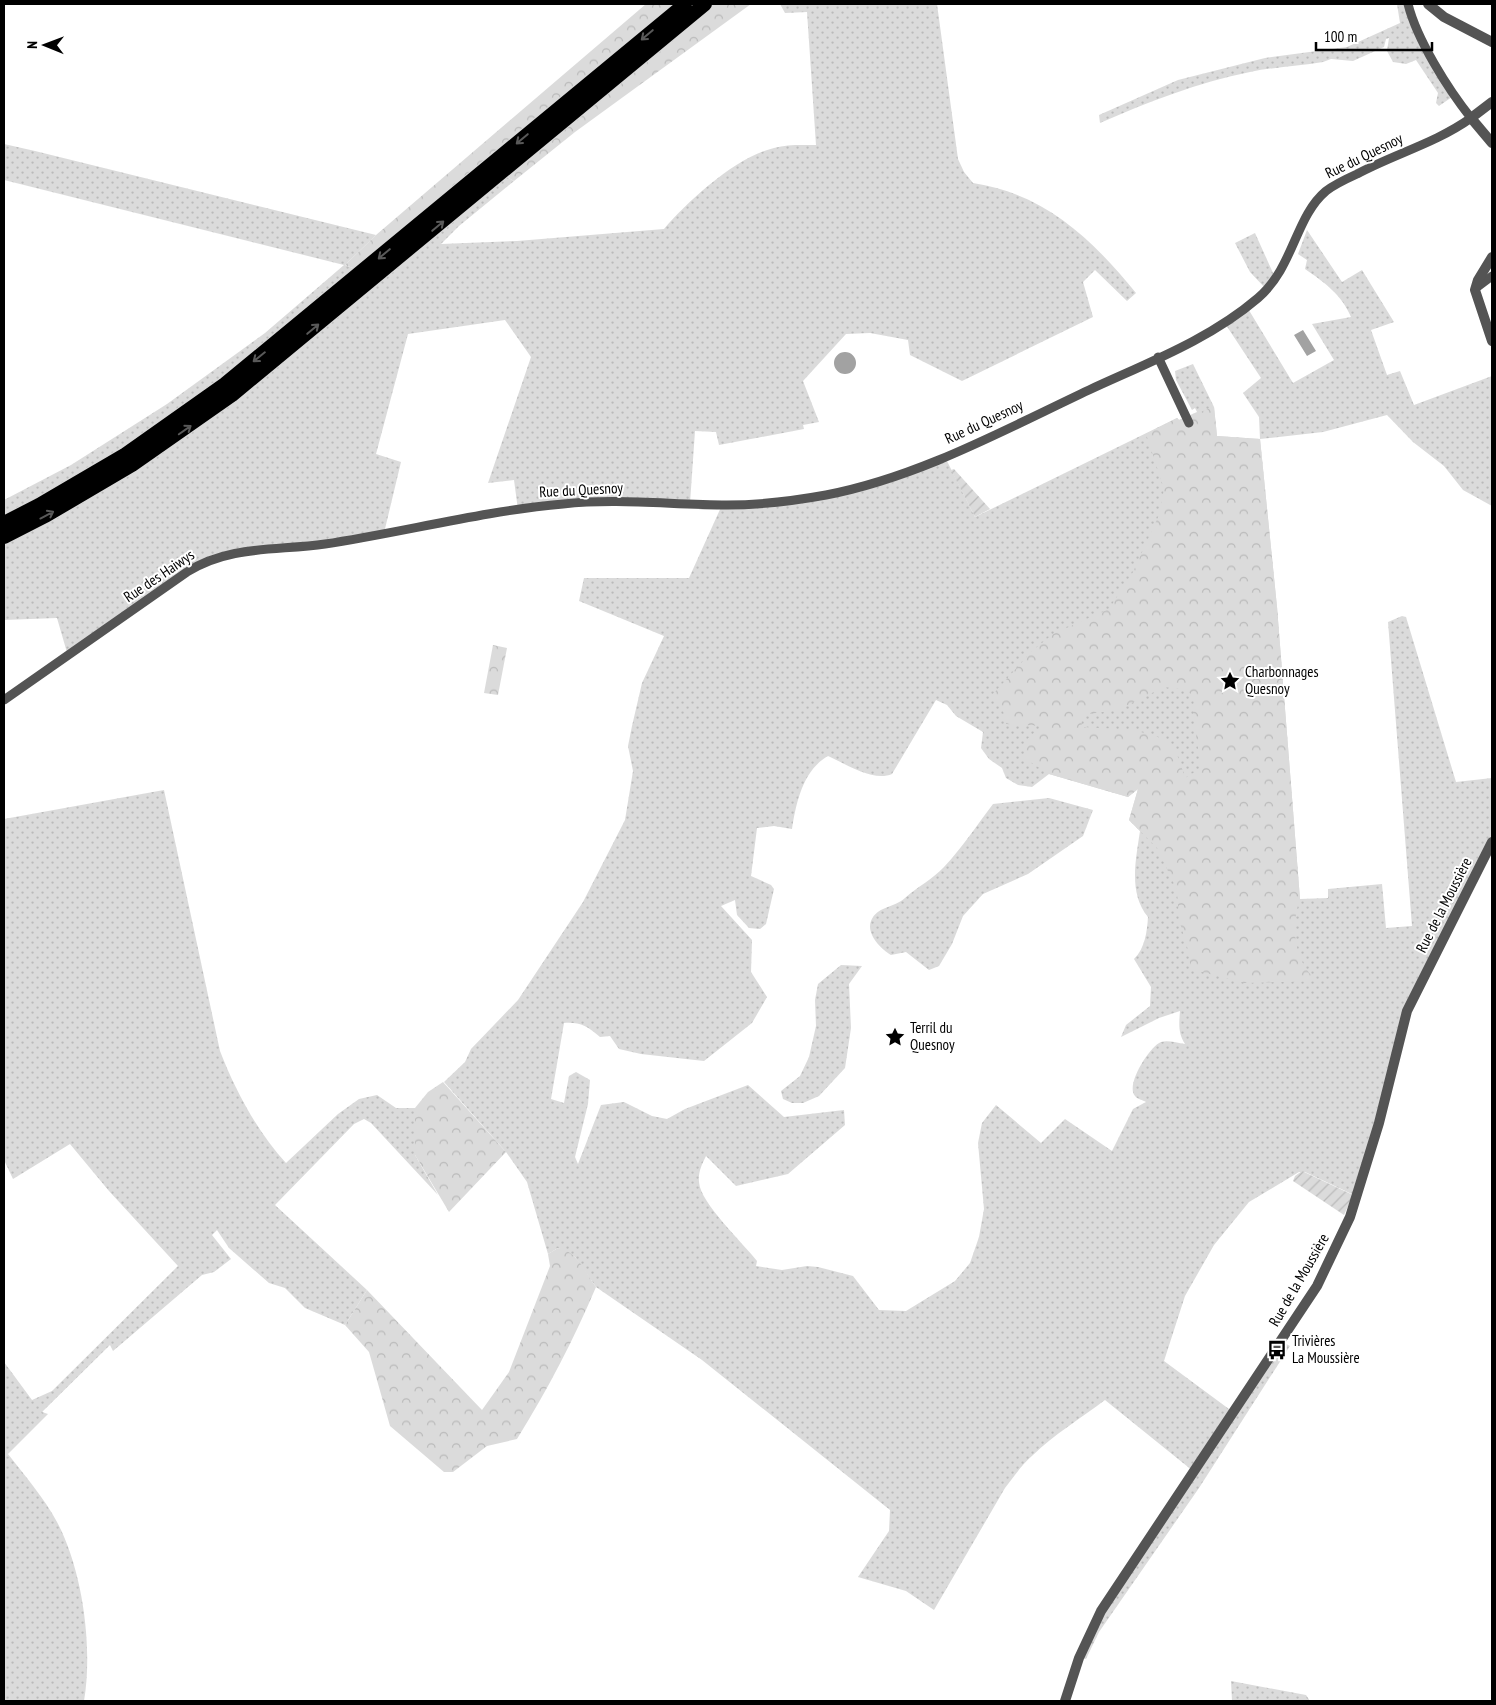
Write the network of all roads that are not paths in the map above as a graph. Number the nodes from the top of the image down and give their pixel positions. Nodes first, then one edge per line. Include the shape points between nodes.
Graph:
1 (685, 4) edge
2 (705, 4) edge
3 (1408, 4) edge
4 (1428, 4) edge
5 (1492, 42) edge
6 (1492, 102) edge
7 (1471, 118) junction
8 (1492, 143) edge
9 (1492, 257) edge
10 (1492, 276) edge
11 (1476, 288) junction
12 (1492, 341) edge
13 (1158, 357) junction
14 (1190, 424) dead end
15 (4, 523) edge
16 (384, 533) joint
17 (4, 537) edge
18 (4, 700) edge
19 (1492, 842) edge
20 (1065, 1701) edge

1 -> 15 highway via 225,384 126,454
17 -> 2 highway via 132,465 232,395
3 - 7 street via 1414,24 1453,94
4 - 5 street via 1444,17
6 - 7 street, Rue du Quesnoy
7 - 8 street
7 - 13 street, Rue du Quesnoy via 1440,137 1380,161 1330,188 1316,200 1282,269 1267,290 1200,338
9 - 11 street
10 - 11 street
11 - 12 street
13 - 14 street
13 - 16 street, Rue du Quesnoy via 921,468 826,495 745,504 562,504
16 - 18 street, Rue des Haiwys via 321,545 228,554 202,562
19 - 20 street, Rue de la Moussière via 1407,1011 1376,1132 1341,1238 1310,1299 1101,1610 1079,1658

